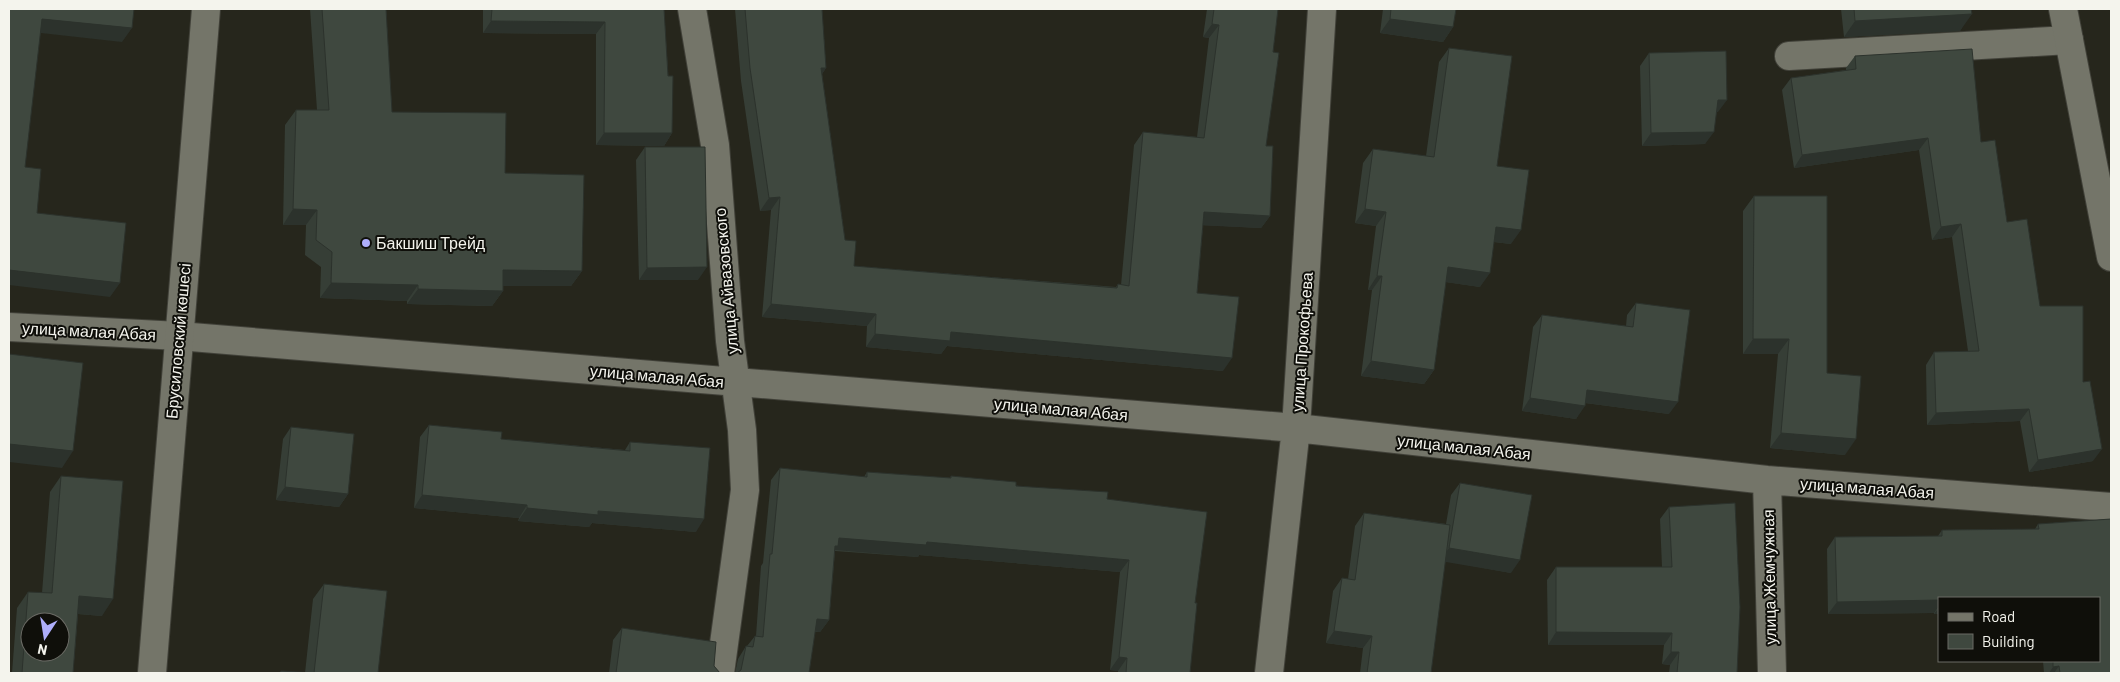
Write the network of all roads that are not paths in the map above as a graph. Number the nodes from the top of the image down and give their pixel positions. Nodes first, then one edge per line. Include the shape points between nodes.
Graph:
1 (206, 9) edge
2 (692, 9) edge
3 (1322, 9) edge
4 (2063, 9) edge
5 (2069, 40) junction
6 (1789, 56) dead end
7 (2111, 258) edge
8 (9, 327) edge
9 (179, 336) junction
10 (735, 382) junction
11 (1296, 428) junction
12 (1767, 480) junction
13 (2111, 507) edge
14 (152, 673) edge
15 (720, 673) edge
16 (1269, 673) edge
17 (1772, 673) edge

1 - 9 street, Брусиловский көшесі
2 - 10 street, улица Айвазовского via 715,145
3 - 11 street, улица Прокофьева
4 - 5 street
5 - 6 street
5 - 7 street
8 - 9 street, улица малая Абая
9 - 10 street, улица малая Абая
9 - 14 street, Брусиловский көшесі
10 - 11 street, улица малая Абая
10 - 15 street, улица Айвазовского via 742,430 745,490
11 - 12 street, улица малая Абая
11 - 16 street, улица Прокофьева
12 - 13 street, улица малая Абая
12 - 17 street, улица Жемчужная

